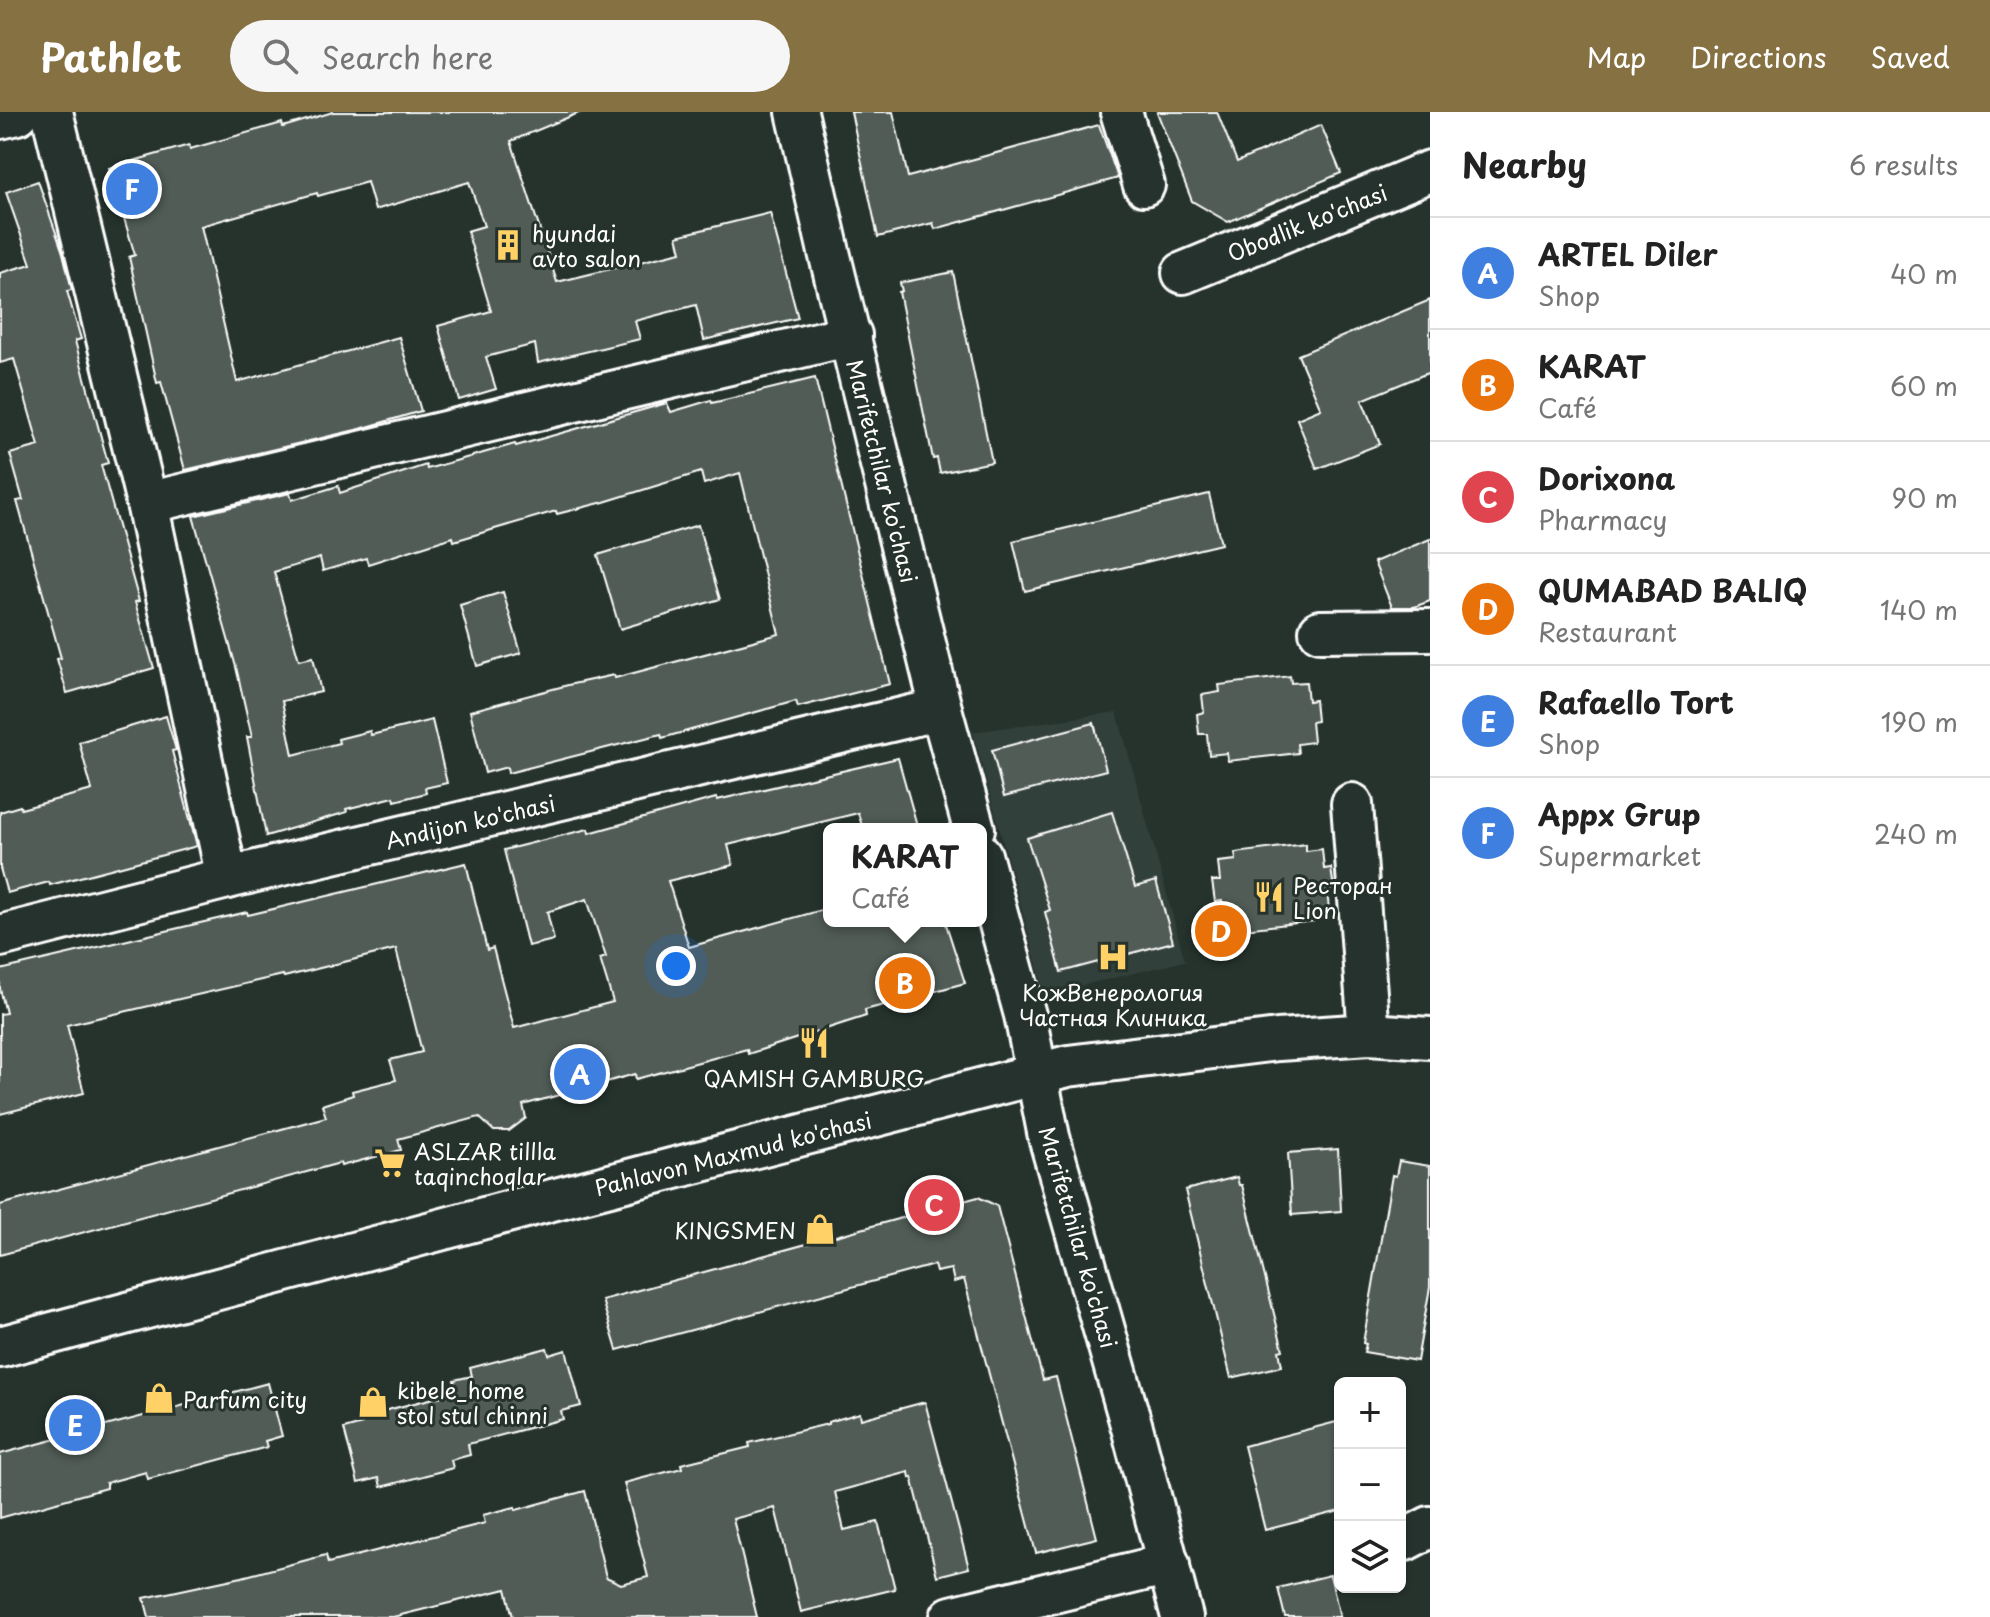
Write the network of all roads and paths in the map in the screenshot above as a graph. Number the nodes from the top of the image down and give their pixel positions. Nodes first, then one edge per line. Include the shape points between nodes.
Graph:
1 (17, 112) edge
2 (52, 112) edge
3 (797, 112) edge
4 (1121, 112) edge
5 (0, 116) edge
6 (1430, 171) edge
7 (1144, 185) dead end
8 (1183, 273) dead end
9 (851, 335) junction
10 (147, 503) junction
11 (1430, 630) edge
12 (1320, 631) dead end
13 (941, 709) junction
14 (1352, 804) dead end
15 (972, 823) edge
16 (987, 877) edge
17 (227, 878) junction
18 (0, 936) edge
19 (1369, 1034) junction
20 (1430, 1038) edge
21 (1036, 1075) junction
22 (0, 1347) edge
23 (1169, 1564) junction
24 (951, 1617) edge
25 (1182, 1617) edge

1 - 5 main road
2 - 10 street
3 - 9 street, Marifetchilar ko'chasi
4 - 7 street
6 - 8 street, Obodlik ko'chasi
9 - 10 street
9 - 13 street, Marifetchilar ko'chasi
10 - 17 street
11 - 12 street
13 - 15 street, Marifetchilar ko'chasi
13 - 17 street, Andijon ko'chasi
14 - 19 street
16 - 21 street, Marifetchilar ko'chasi
17 - 18 street, Andijon ko'chasi
19 - 20 street, Pahlavon Maxmud ko'chasi
19 - 21 street, Pahlavon Maxmud ko'chasi via 1170,1052
21 - 22 street, Pahlavon Maxmud ko'chasi
21 - 23 street, Marifetchilar ko'chasi
23 - 24 street
23 - 25 street, Marifetchilar ko'chasi

